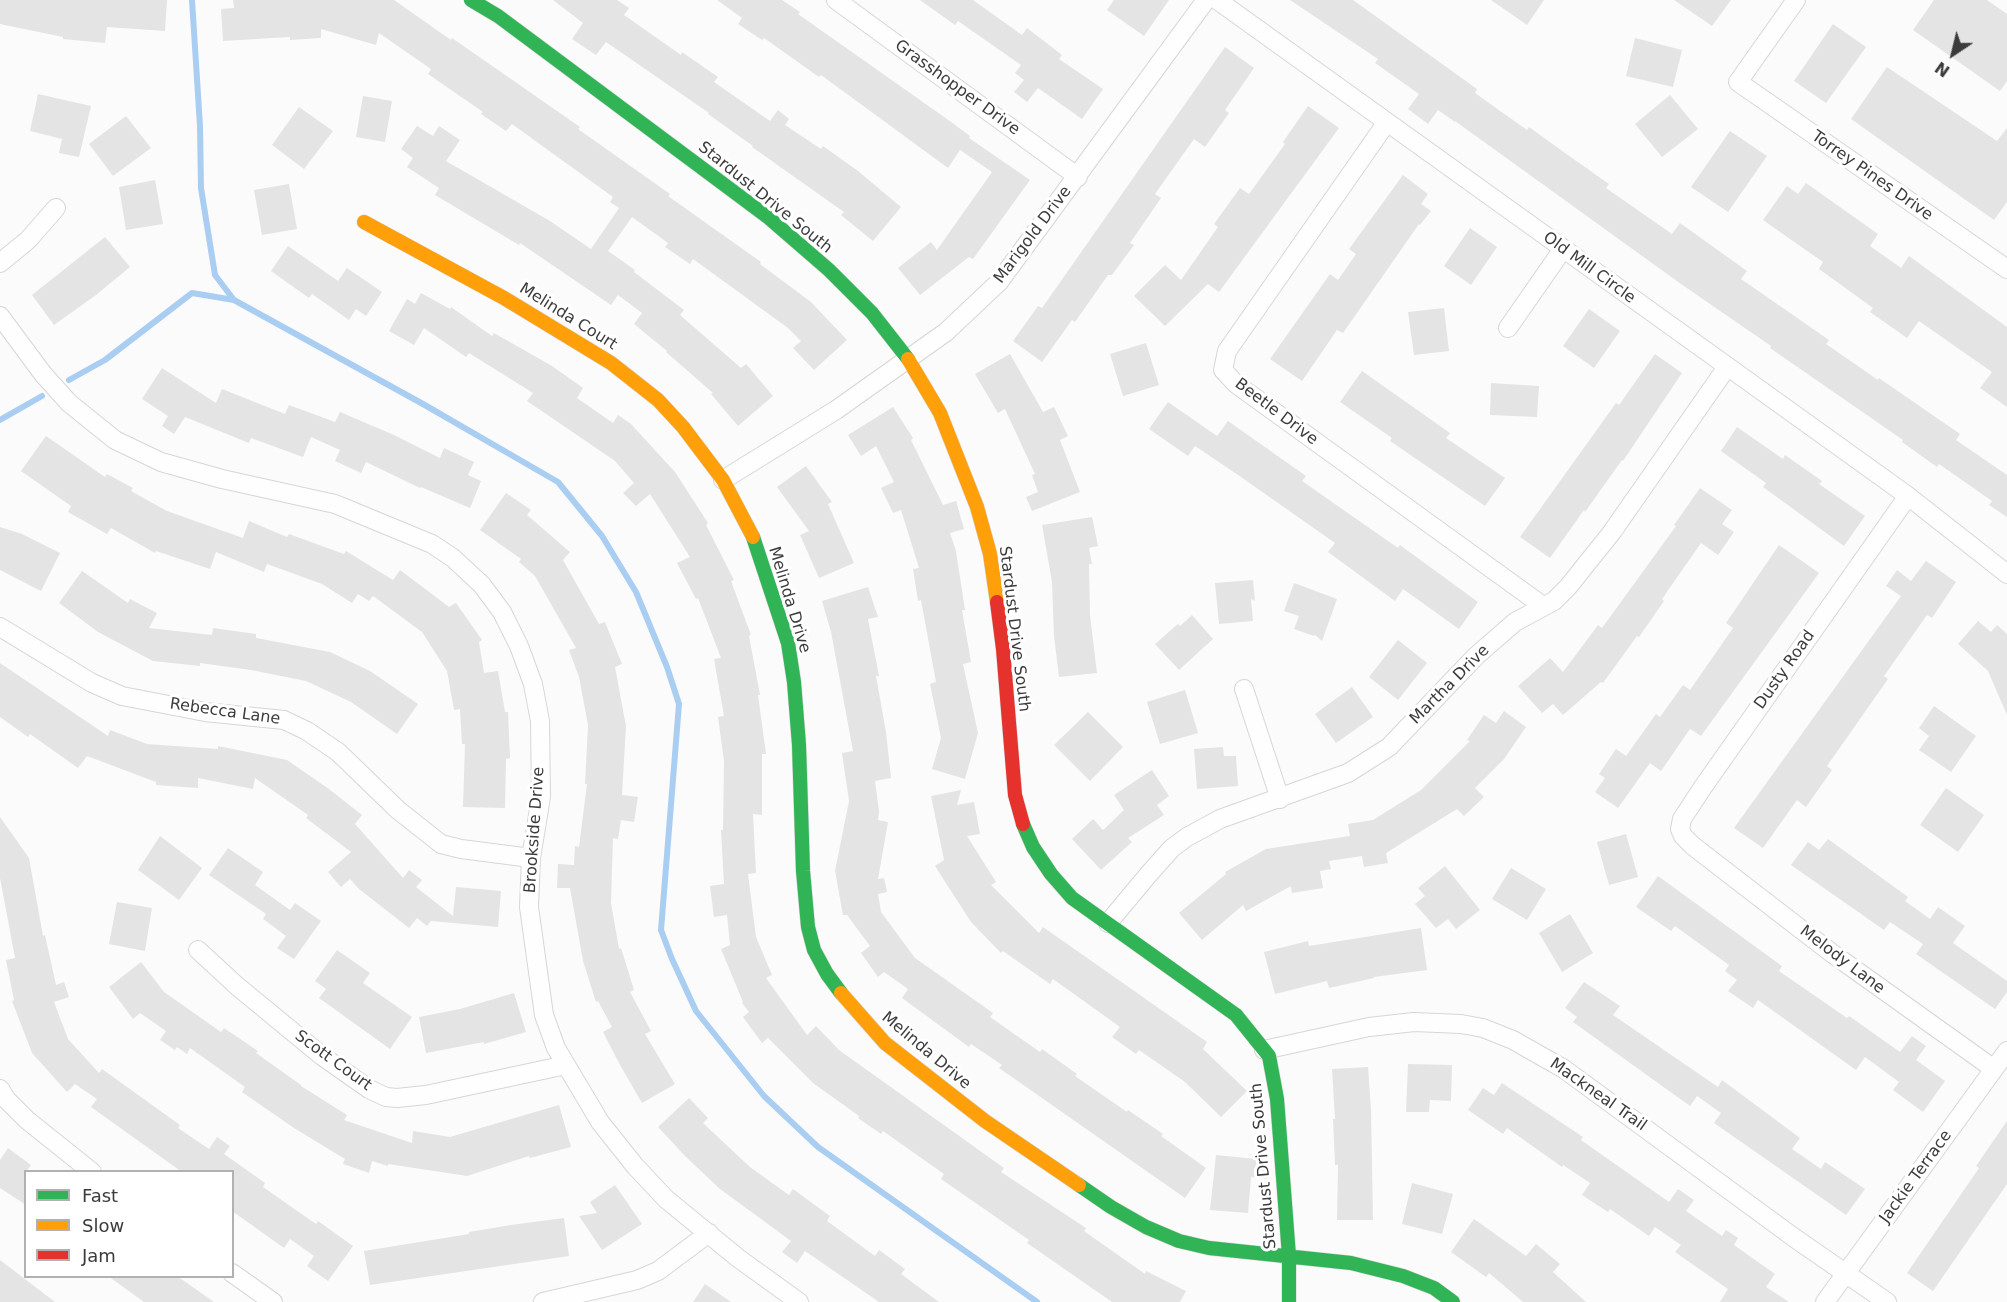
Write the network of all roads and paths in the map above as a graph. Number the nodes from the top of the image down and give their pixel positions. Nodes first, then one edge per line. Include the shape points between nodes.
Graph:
1 (471, 0) edge
2 (836, 0) edge
3 (1206, 0) edge
4 (1217, 0) edge
5 (1796, 0) edge
6 (1387, 122) junction
7 (1078, 177) junction
8 (56, 208) dead end
9 (364, 222) dead end
10 (1563, 249) junction
11 (0, 263) edge
12 (2007, 269) edge
13 (0, 316) edge
14 (1508, 328) dead end
15 (908, 359) junction
16 (1726, 367) junction
17 (723, 480) junction
18 (1908, 496) junction
19 (2007, 574) edge
20 (1544, 606) junction
21 (0, 627) edge
22 (1244, 689) dead end
23 (1280, 799) junction
24 (1693, 846) joint
25 (531, 858) junction
26 (1108, 923) junction
27 (198, 950) dead end
28 (1264, 1050) junction
29 (2007, 1051) edge
30 (566, 1065) junction
31 (1994, 1069) junction
32 (0, 1089) edge
33 (90, 1170) edge
34 (709, 1233) junction
35 (1289, 1256) junction
36 (1846, 1273) junction
37 (234, 1274) edge
38 (273, 1302) edge
39 (543, 1302) edge
40 (799, 1302) edge
41 (1289, 1302) edge
42 (1453, 1302) edge
43 (1825, 1302) edge
44 (1887, 1302) edge

1 - 15 street, Stardust Drive South via 498,16 769,218 872,313
2 - 7 street, Grasshopper Drive
3 - 7 street, Marigold Drive
4 - 6 street, Old Mill Circle
5 - 12 street, Torrey Pines Drive via 1738,82
6 - 10 street, Old Mill Circle
6 - 20 street, Beetle Drive via 1227,351 1223,370 1236,384
7 - 15 street, Marigold Drive via 999,282 946,332
8 - 11 street via 28,240
9 - 17 street, Melinda Court via 504,298 611,363 658,400
10 - 14 street
10 - 16 street, Old Mill Circle
13 - 25 street, Brookside Drive via 69,403 115,440 161,462 335,504 432,544 482,585 502,612 519,646 533,684 540,720 541,797
15 - 17 street, Marigold Drive via 836,410
15 - 26 street, Stardust Drive South via 940,413 977,507 990,554 1003,649 1014,795 1022,822 1051,874 1072,898
16 - 18 street, Old Mill Circle
16 - 20 street, Martha Drive via 1612,532 1568,587
17 - 35 street, Melinda Drive via 753,540 788,643 799,745 808,927 813,950 847,1002 885,1043 985,1121 1111,1207 1179,1241
18 - 19 street, Old Mill Circle
18 - 24 street, Dusty Road via 1682,819 1680,829
20 - 23 street, Martha Drive via 1515,622 1476,656 1389,747 1348,773
21 - 25 street, Rebecca Lane via 92,683 122,696 205,712 284,720 338,752 398,810 441,844
22 - 23 street
23 - 26 street, Martha Drive via 1220,819 1187,837 1148,874
24 - 31 street, Melody Lane via 1833,954
25 - 30 street, Brookside Drive via 529,907 544,1015
26 - 28 street, Stardust Drive South via 1236,1015
27 - 30 street, Scott Court via 322,1056 369,1089 386,1096 426,1095
28 - 35 street, Stardust Drive South via 1269,1056 1277,1099
28 - 36 street, Mackneal Trail via 1414,1022 1483,1028 1564,1069
29 - 31 street, Jackie Terrace
30 - 34 street, Brookside Drive via 600,1122 635,1166 666,1199
31 - 36 street, Jackie Terrace
32 - 33 street via 27,1120
34 - 39 street via 658,1271 637,1280
34 - 40 street, Brookside Drive
35 - 41 street, Stardust Drive South
35 - 42 street, Melinda Drive via 1351,1263 1403,1276 1434,1288
36 - 43 street, Jackie Terrace
36 - 44 street, Mackneal Trail
37 - 38 street

